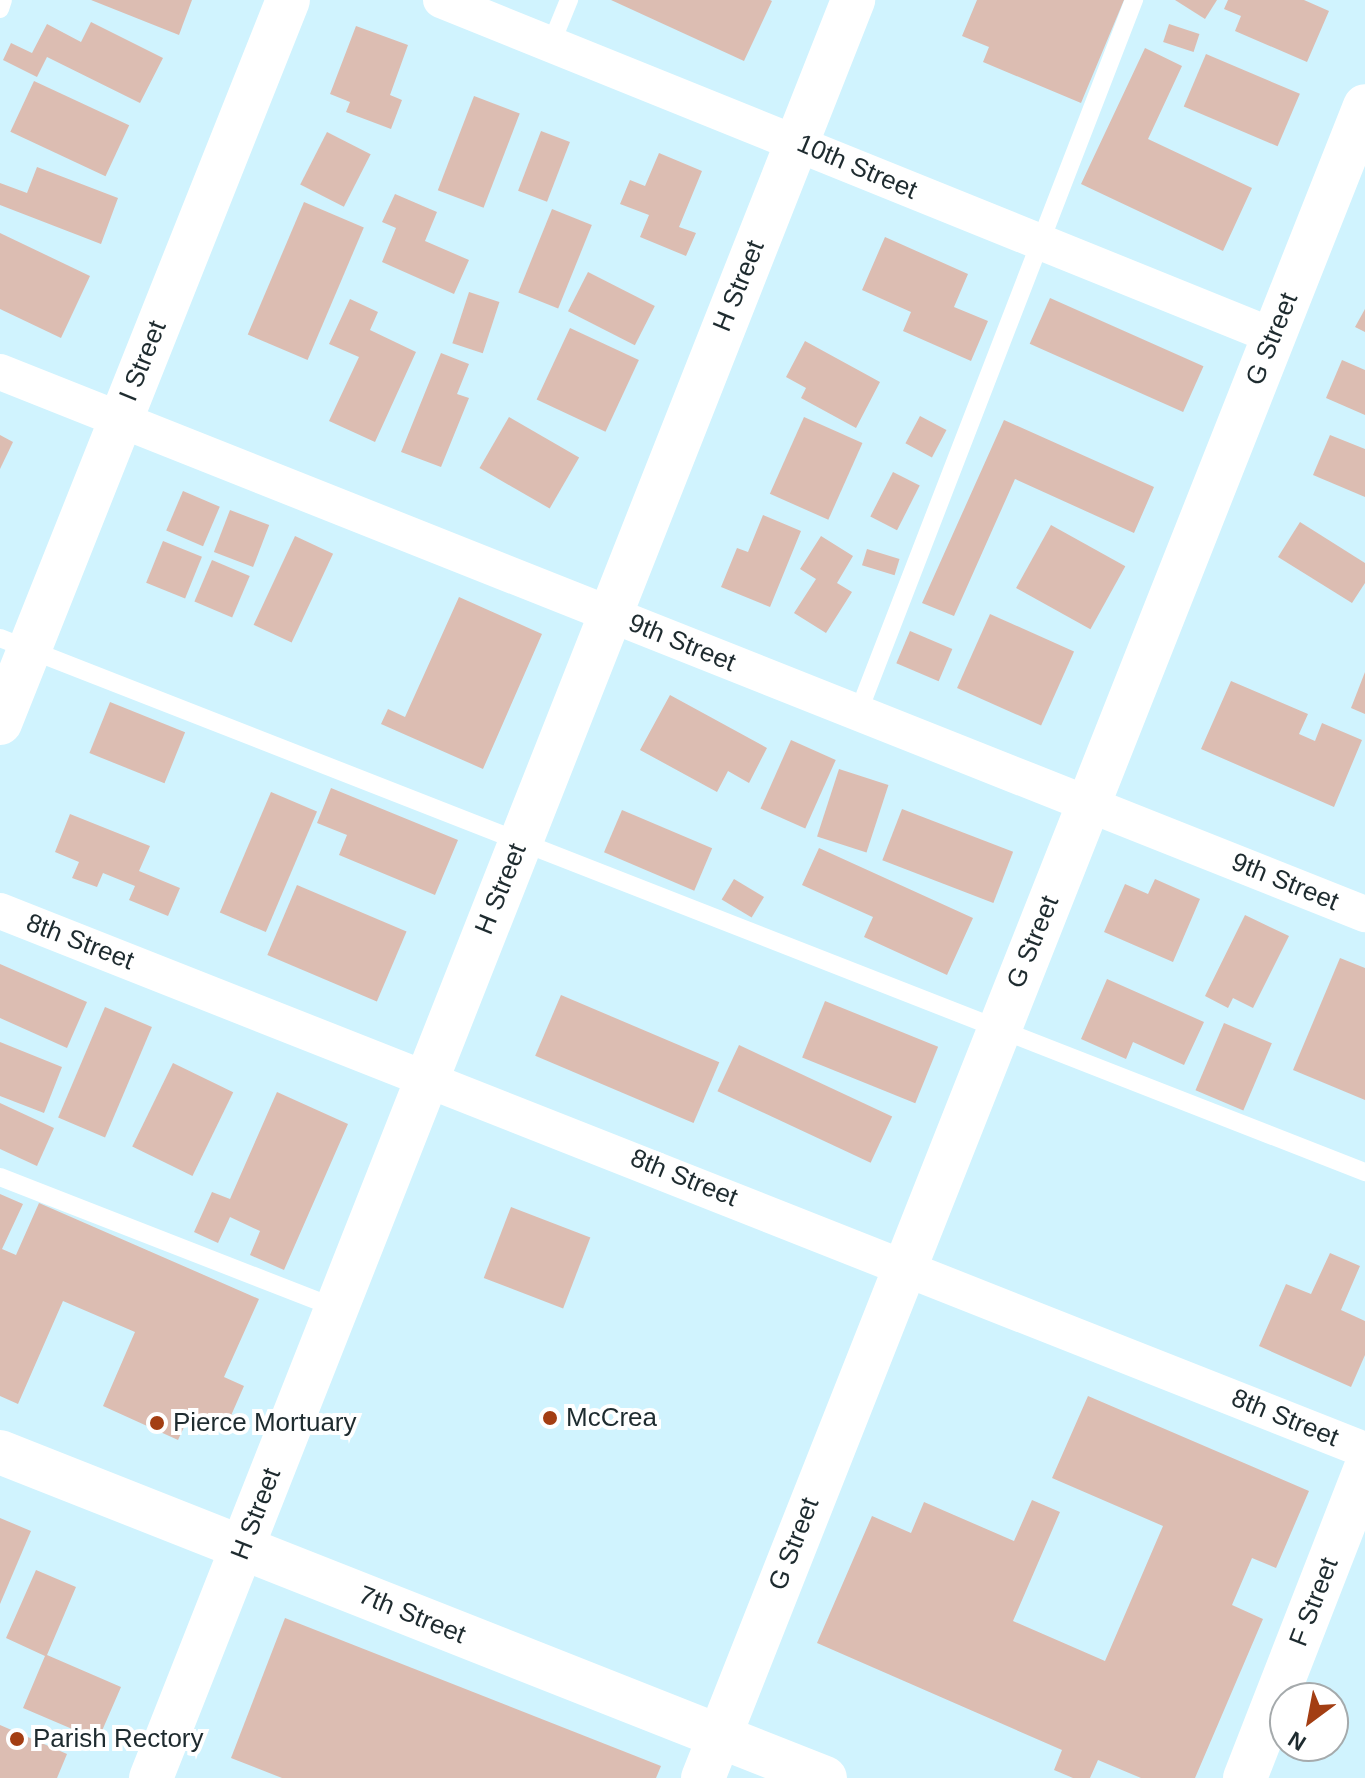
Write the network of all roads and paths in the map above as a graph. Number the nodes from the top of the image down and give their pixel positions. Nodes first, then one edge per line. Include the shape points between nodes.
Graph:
1 (3, 0) edge
2 (288, 0) edge
3 (441, 0) edge
4 (569, 0) edge
5 (853, 0) edge
6 (1134, 0) edge
7 (0, 9) edge
8 (551, 44) junction
9 (1365, 106) edge
10 (796, 141) junction
11 (1038, 241) junction
12 (1273, 336) junction
13 (0, 372) edge
14 (120, 419) junction
15 (609, 614) junction
16 (14, 644) edge
17 (858, 713) junction
18 (0, 723) edge
19 (1088, 804) junction
20 (518, 845) junction
21 (0, 911) edge
22 (1365, 914) edge
23 (998, 1029) junction
24 (427, 1074) junction
25 (1365, 1172) edge
26 (0, 1177) edge
27 (903, 1267) junction
28 (337, 1309) junction
29 (1365, 1450) edge
30 (0, 1452) edge
31 (1365, 1471) edge
32 (244, 1548) junction
33 (719, 1736) junction
34 (151, 1778) edge
35 (703, 1778) edge
36 (825, 1778) edge
37 (1245, 1778) edge

1 - 7 lane
2 - 14 street, I Street
3 - 8 street, 10th Street
4 - 8 lane
5 - 10 street, H Street
6 - 11 lane
8 - 10 street, 10th Street
9 - 12 street, G Street
10 - 11 street, 10th Street
10 - 15 street, H Street
11 - 12 street, 10th Street
11 - 17 lane
12 - 19 street, G Street
13 - 14 street, 9th Street
14 - 15 street, 9th Street
14 - 16 street, I Street
15 - 17 street, 9th Street
15 - 20 street, H Street
16 - 18 street, I Street
16 - 20 lane
17 - 19 street, 9th Street
19 - 22 street, 9th Street
19 - 23 street, G Street
20 - 23 lane
20 - 24 street, H Street
21 - 24 street, 8th Street
23 - 25 lane
23 - 27 street, G Street
24 - 27 street, 8th Street
24 - 28 street, H Street
26 - 28 lane
27 - 29 street, 8th Street
27 - 33 street, G Street
28 - 32 street, H Street
30 - 32 street, 7th Street
31 - 37 street, F Street
32 - 33 street, 7th Street
32 - 34 street, H Street
33 - 35 street, G Street
33 - 36 street, 7th Street

